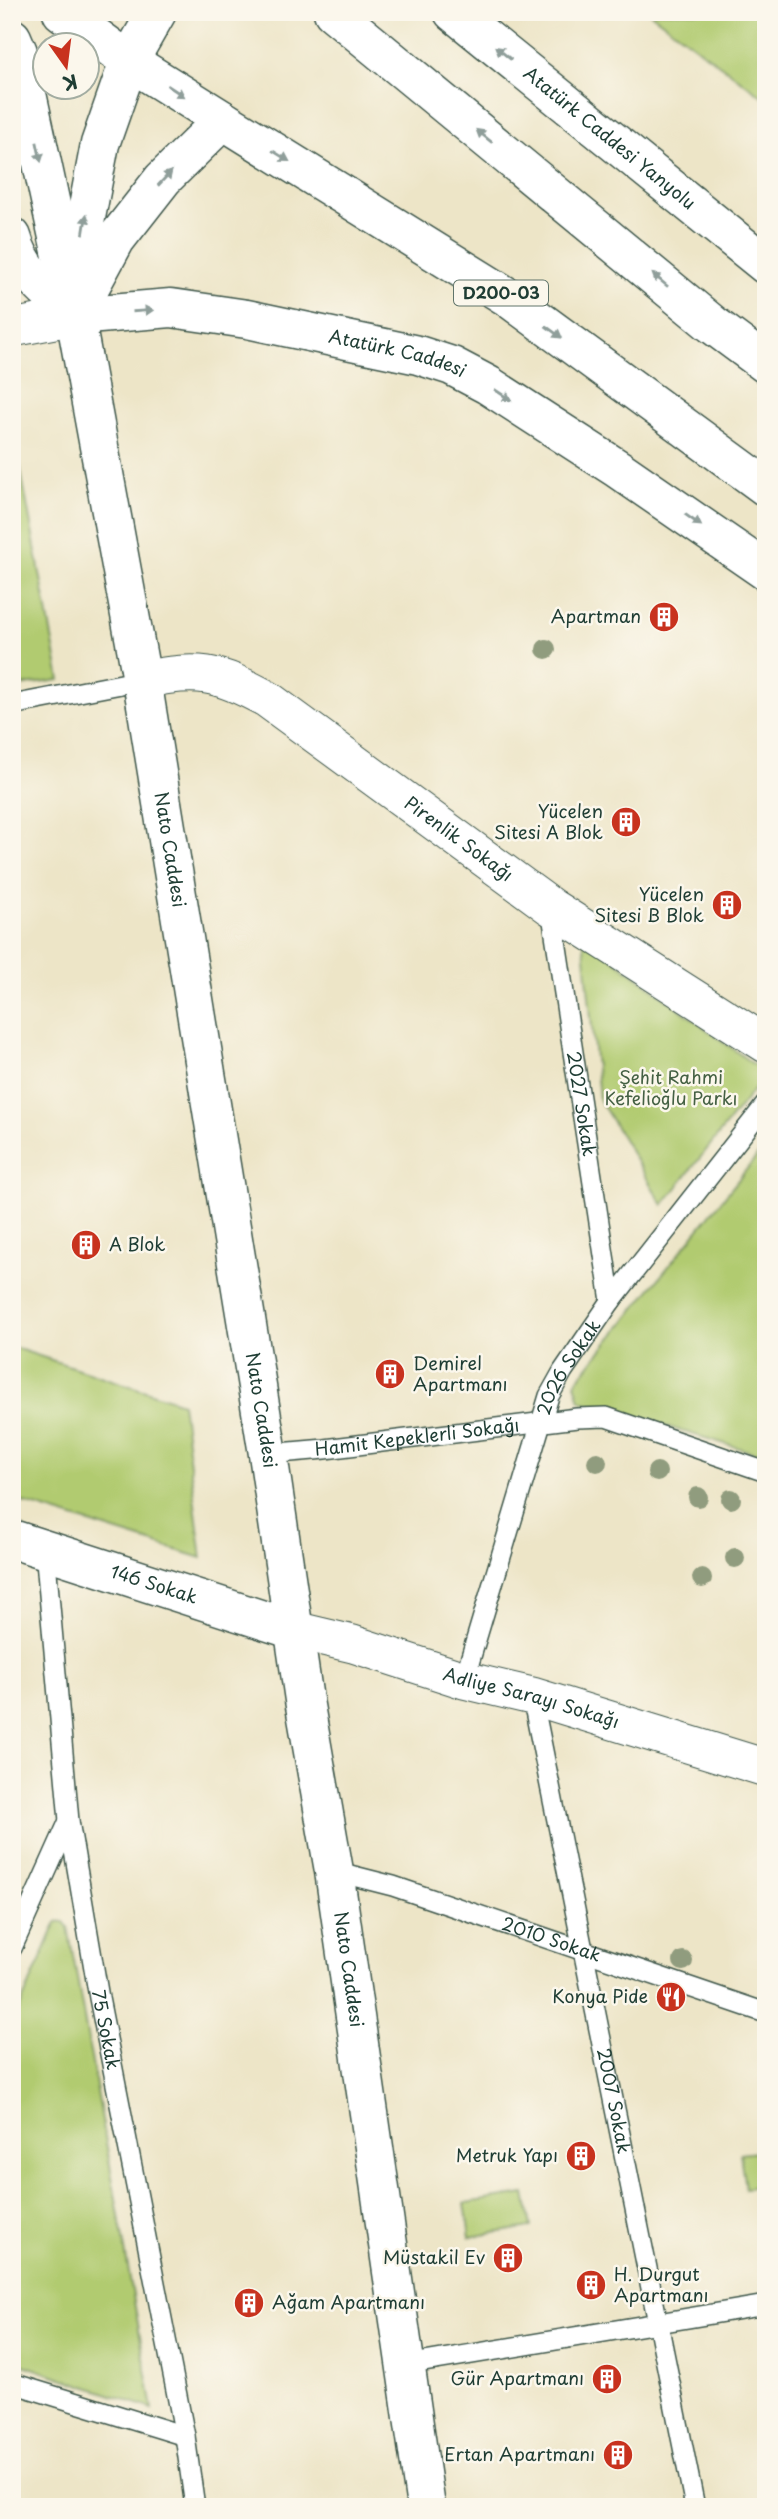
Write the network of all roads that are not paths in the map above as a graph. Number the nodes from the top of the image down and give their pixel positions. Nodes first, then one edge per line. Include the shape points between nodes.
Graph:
1 (62, 12) edge
2 (157, 12) edge
3 (332, 12) edge
4 (453, 12) edge
5 (12, 38) edge
6 (129, 61) junction
7 (223, 120) junction
8 (12, 237) edge
9 (766, 265) edge
10 (75, 316) junction
11 (12, 328) edge
12 (766, 364) edge
13 (766, 487) edge
14 (766, 571) edge
15 (142, 680) junction
16 (12, 705) edge
17 (551, 907) junction
18 (766, 1044) edge
19 (766, 1104) edge
20 (611, 1301) junction
21 (542, 1423) junction
22 (268, 1454) junction
23 (766, 1472) edge
24 (28, 1544) edge
25 (294, 1630) junction
26 (464, 1680) junction
27 (532, 1696) junction
28 (766, 1768) edge
29 (69, 1821) junction
30 (334, 1871) junction
31 (12, 1948) edge
32 (584, 1951) junction
33 (766, 2013) edge
34 (766, 2305) edge
35 (659, 2322) junction
36 (406, 2365) junction
37 (13, 2387) edge
38 (185, 2436) junction
39 (195, 2507) edge
40 (426, 2507) edge
41 (695, 2507) edge

1 - 6 main road, D200-03
2 - 6 main road
12 -> 3 main road
9 -> 4 main road, Atatürk Caddesi Yanyolu
5 -> 10 main road
6 -> 7 main road, D200-03
10 -> 6 main road via 84,228 100,144
10 -> 7 main road via 116,239 163,179
7 -> 13 main road, D200-03 via 506,296
8 - 10 main road via 31,275
10 - 11 street
10 -> 14 main road, Atatürk Caddesi via 171,309 222,315 356,341 452,366 651,491
10 - 15 main road, Nato Caddesi
15 - 16 lane
15 - 17 street, Pirenlik Sokağı via 206,673 267,699
15 - 22 main road, Nato Caddesi
17 - 18 street, Pirenlik Sokağı
17 - 20 lane, 2027 Sokak
19 - 20 lane, 2026 Sokak
20 - 21 lane, 2026 Sokak via 563,1371 549,1396
21 - 22 lane, Hamit Kepeklerli Sokağı
21 - 23 lane, Hamit Kepeklerli Sokağı via 606,1417
21 - 26 lane, 2026 Sokak
22 - 25 main road, Nato Caddesi
24 - 25 main road, 146 Sokak
24 - 29 lane, 75 Sokak
25 - 26 street, Adliye Sarayı Sokağı
25 - 30 main road, Nato Caddesi
26 - 27 street, Adliye Sarayı Sokağı
27 - 28 street, Adliye Sarayı Sokağı
27 - 32 lane, 2007 Sokak
29 - 31 lane
29 - 38 lane, 75 Sokak
30 - 32 lane, 2010 Sokak via 393,1886
30 - 36 main road, Nato Caddesi
32 - 33 lane, 2010 Sokak
32 - 35 lane, 2007 Sokak
34 - 35 lane
35 - 36 lane
35 - 41 lane, 2007 Sokak
36 - 40 main road, Nato Caddesi
37 - 38 lane
38 - 39 lane, 75 Sokak

